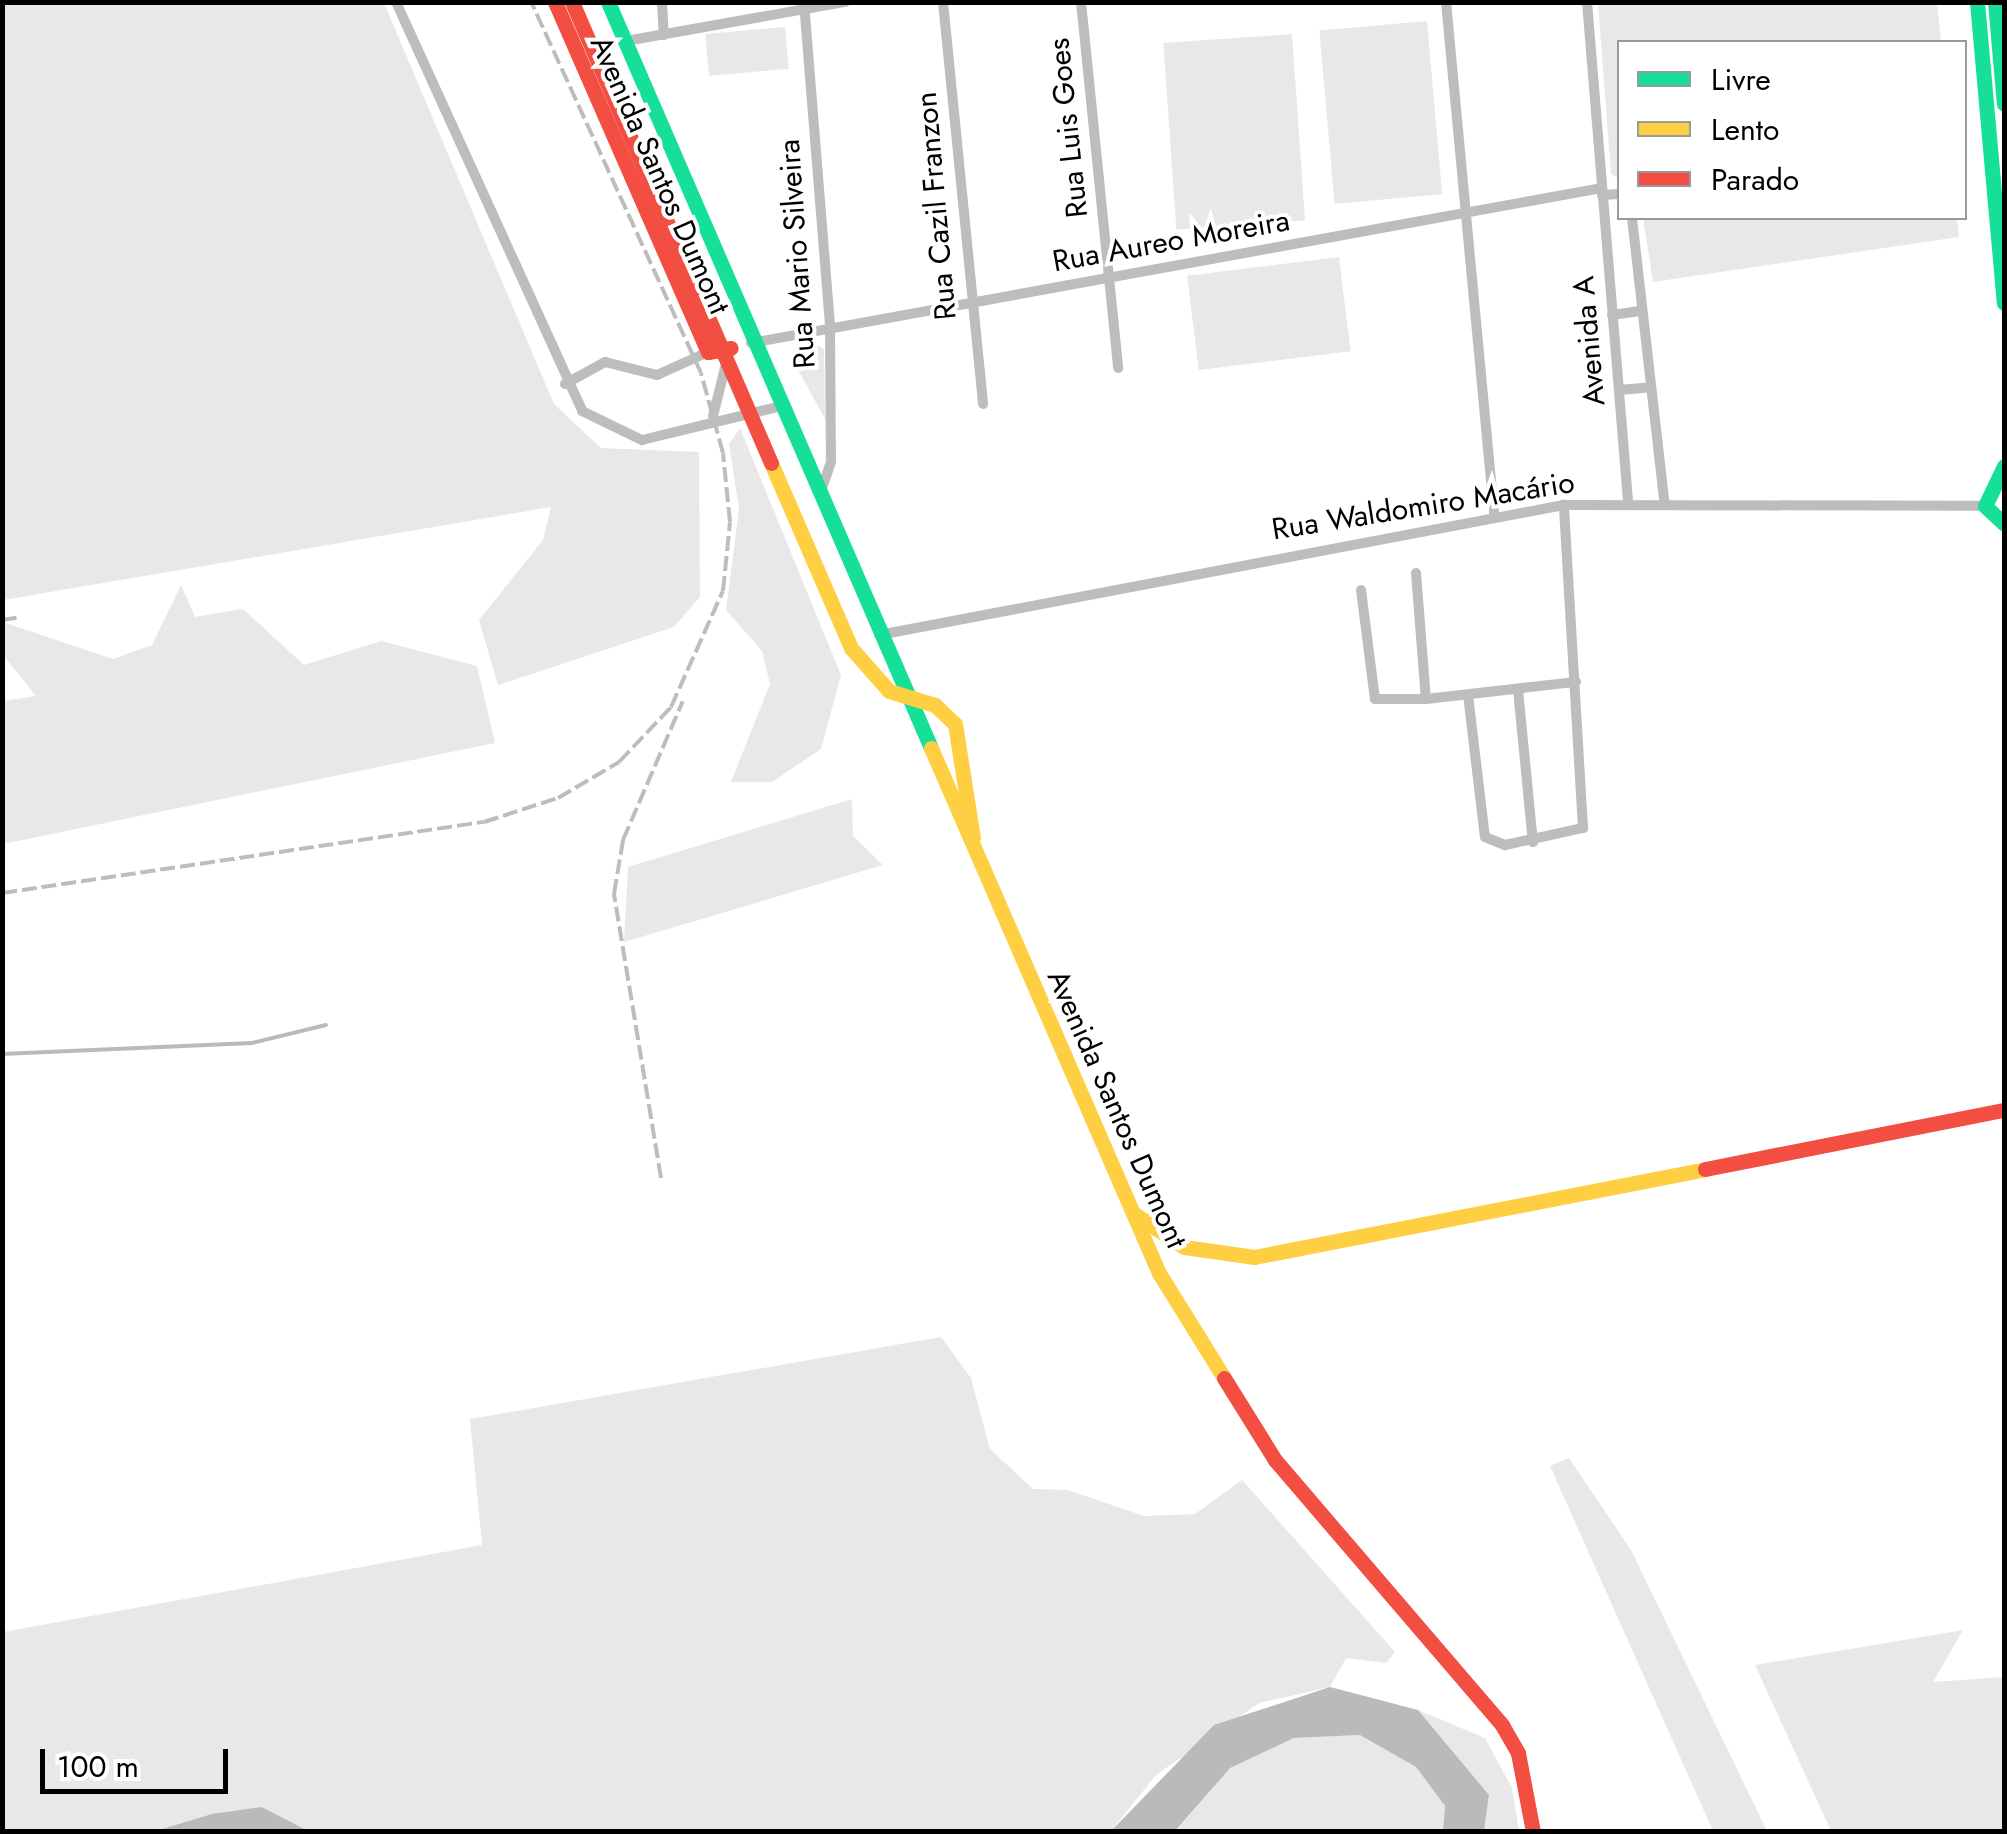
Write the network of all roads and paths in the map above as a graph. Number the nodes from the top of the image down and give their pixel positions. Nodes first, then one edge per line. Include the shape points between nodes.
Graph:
1 (396, 2) edge
2 (554, 2) edge
3 (572, 2) edge
4 (608, 2) edge
5 (662, 2) edge
6 (846, 2) edge
7 (943, 2) edge
8 (1081, 2) edge
9 (1446, 2) edge
10 (1586, 2) edge
11 (1977, 2) edge
12 (1996, 2) edge
13 (804, 6) edge
14 (664, 35) junction
15 (626, 41) junction
16 (2004, 104) edge
17 (1601, 192) junction
18 (1617, 194) edge
19 (1460, 212) junction
20 (1632, 220) edge
21 (1108, 278) junction
22 (968, 303) junction
23 (2004, 303) edge
24 (1642, 310) junction
25 (1612, 315) junction
26 (830, 327) junction
27 (750, 344) junction
28 (726, 349) junction
29 (708, 352) junction
30 (1118, 368) dead end
31 (566, 384) junction
32 (1651, 388) junction
33 (1619, 390) junction
34 (983, 404) dead end
35 (777, 407) junction
36 (752, 414) junction
37 (713, 416) junction
38 (2004, 466) edge
39 (818, 500) junction
40 (1664, 500) junction
41 (1628, 501) junction
42 (1564, 504) junction
43 (1985, 506) junction
44 (1494, 513) junction
45 (2004, 524) edge
46 (1416, 574) dead end
47 (1361, 590) dead end
48 (878, 636) junction
49 (1576, 682) junction
50 (1518, 690) junction
51 (1468, 695) junction
52 (1426, 699) junction
53 (907, 701) junction
54 (1533, 842) junction
55 (974, 847) junction
56 (2004, 1110) edge
57 (1132, 1213) junction
58 (1532, 1832) edge

1 - 31 street
2 - 29 main road, Avenida Santos Dumont
3 - 28 main road, Avenida Santos Dumont
4 - 15 main road, Avenida Santos Dumont
5 - 14 street
6 - 13 street
7 - 22 street, Rua Cazil Franzon
8 - 21 street, Rua Luis Goes
9 - 19 street
10 - 17 street, Avenida A
11 - 23 main road
12 - 16 main road
13 - 14 street
13 - 26 street, Rua Mario Silveira
14 - 15 street
15 - 27 main road, Avenida Santos Dumont
17 - 18 street
17 - 19 street, Rua Aureo Moreira
17 - 25 street, Avenida A
19 - 21 street, Rua Aureo Moreira
19 - 44 street
20 - 24 street, Avenida A
21 - 22 street, Rua Aureo Moreira
21 - 30 street, Rua Luis Goes
22 - 26 street, Rua Aureo Moreira
22 - 34 street, Rua Cazil Franzon
24 - 25 street
24 - 32 street, Avenida A
25 - 33 street, Avenida A
26 - 27 street, Rua Aureo Moreira
26 - 39 street, Rua Mario Silveira via 830,462
27 - 28 main road, Avenida Santos Dumont
27 - 35 main road, Avenida Santos Dumont
28 - 29 main road, Avenida Santos Dumont
28 - 36 main road
28 - 37 street
29 - 31 street via 657,375 606,362
31 - 37 street via 582,411 622,436 671,436
32 - 33 street
32 - 40 street, Avenida A
33 - 41 street, Avenida A
35 - 36 street
35 - 39 main road, Avenida Santos Dumont
36 - 37 street
36 - 53 main road via 851,648 873,679
38 - 43 main road
39 - 48 main road, Avenida Santos Dumont
40 - 41 street, Rua Waldomiro Macário
40 - 43 street, Rua Waldomiro Macário
41 - 42 street, Rua Waldomiro Macário
42 - 44 street, Rua Waldomiro Macário
42 - 49 street
43 - 45 main road
44 - 48 street, Rua Waldomiro Macário
46 - 52 street
47 - 52 street via 1375,699
48 - 53 main road, Avenida Santos Dumont
49 - 50 street
49 - 54 street via 1583,828
50 - 51 street
50 - 54 street
51 - 52 street
51 - 54 street via 1485,836
53 - 55 main road, Avenida Santos Dumont
53 - 55 main road via 934,706 955,724 970,769
55 - 57 main road, Avenida Santos Dumont
56 - 57 main road via 1254,1256 1184,1247
57 - 58 main road, Avenida Santos Dumont via 1189,1327 1275,1460 1502,1725 1518,1753

